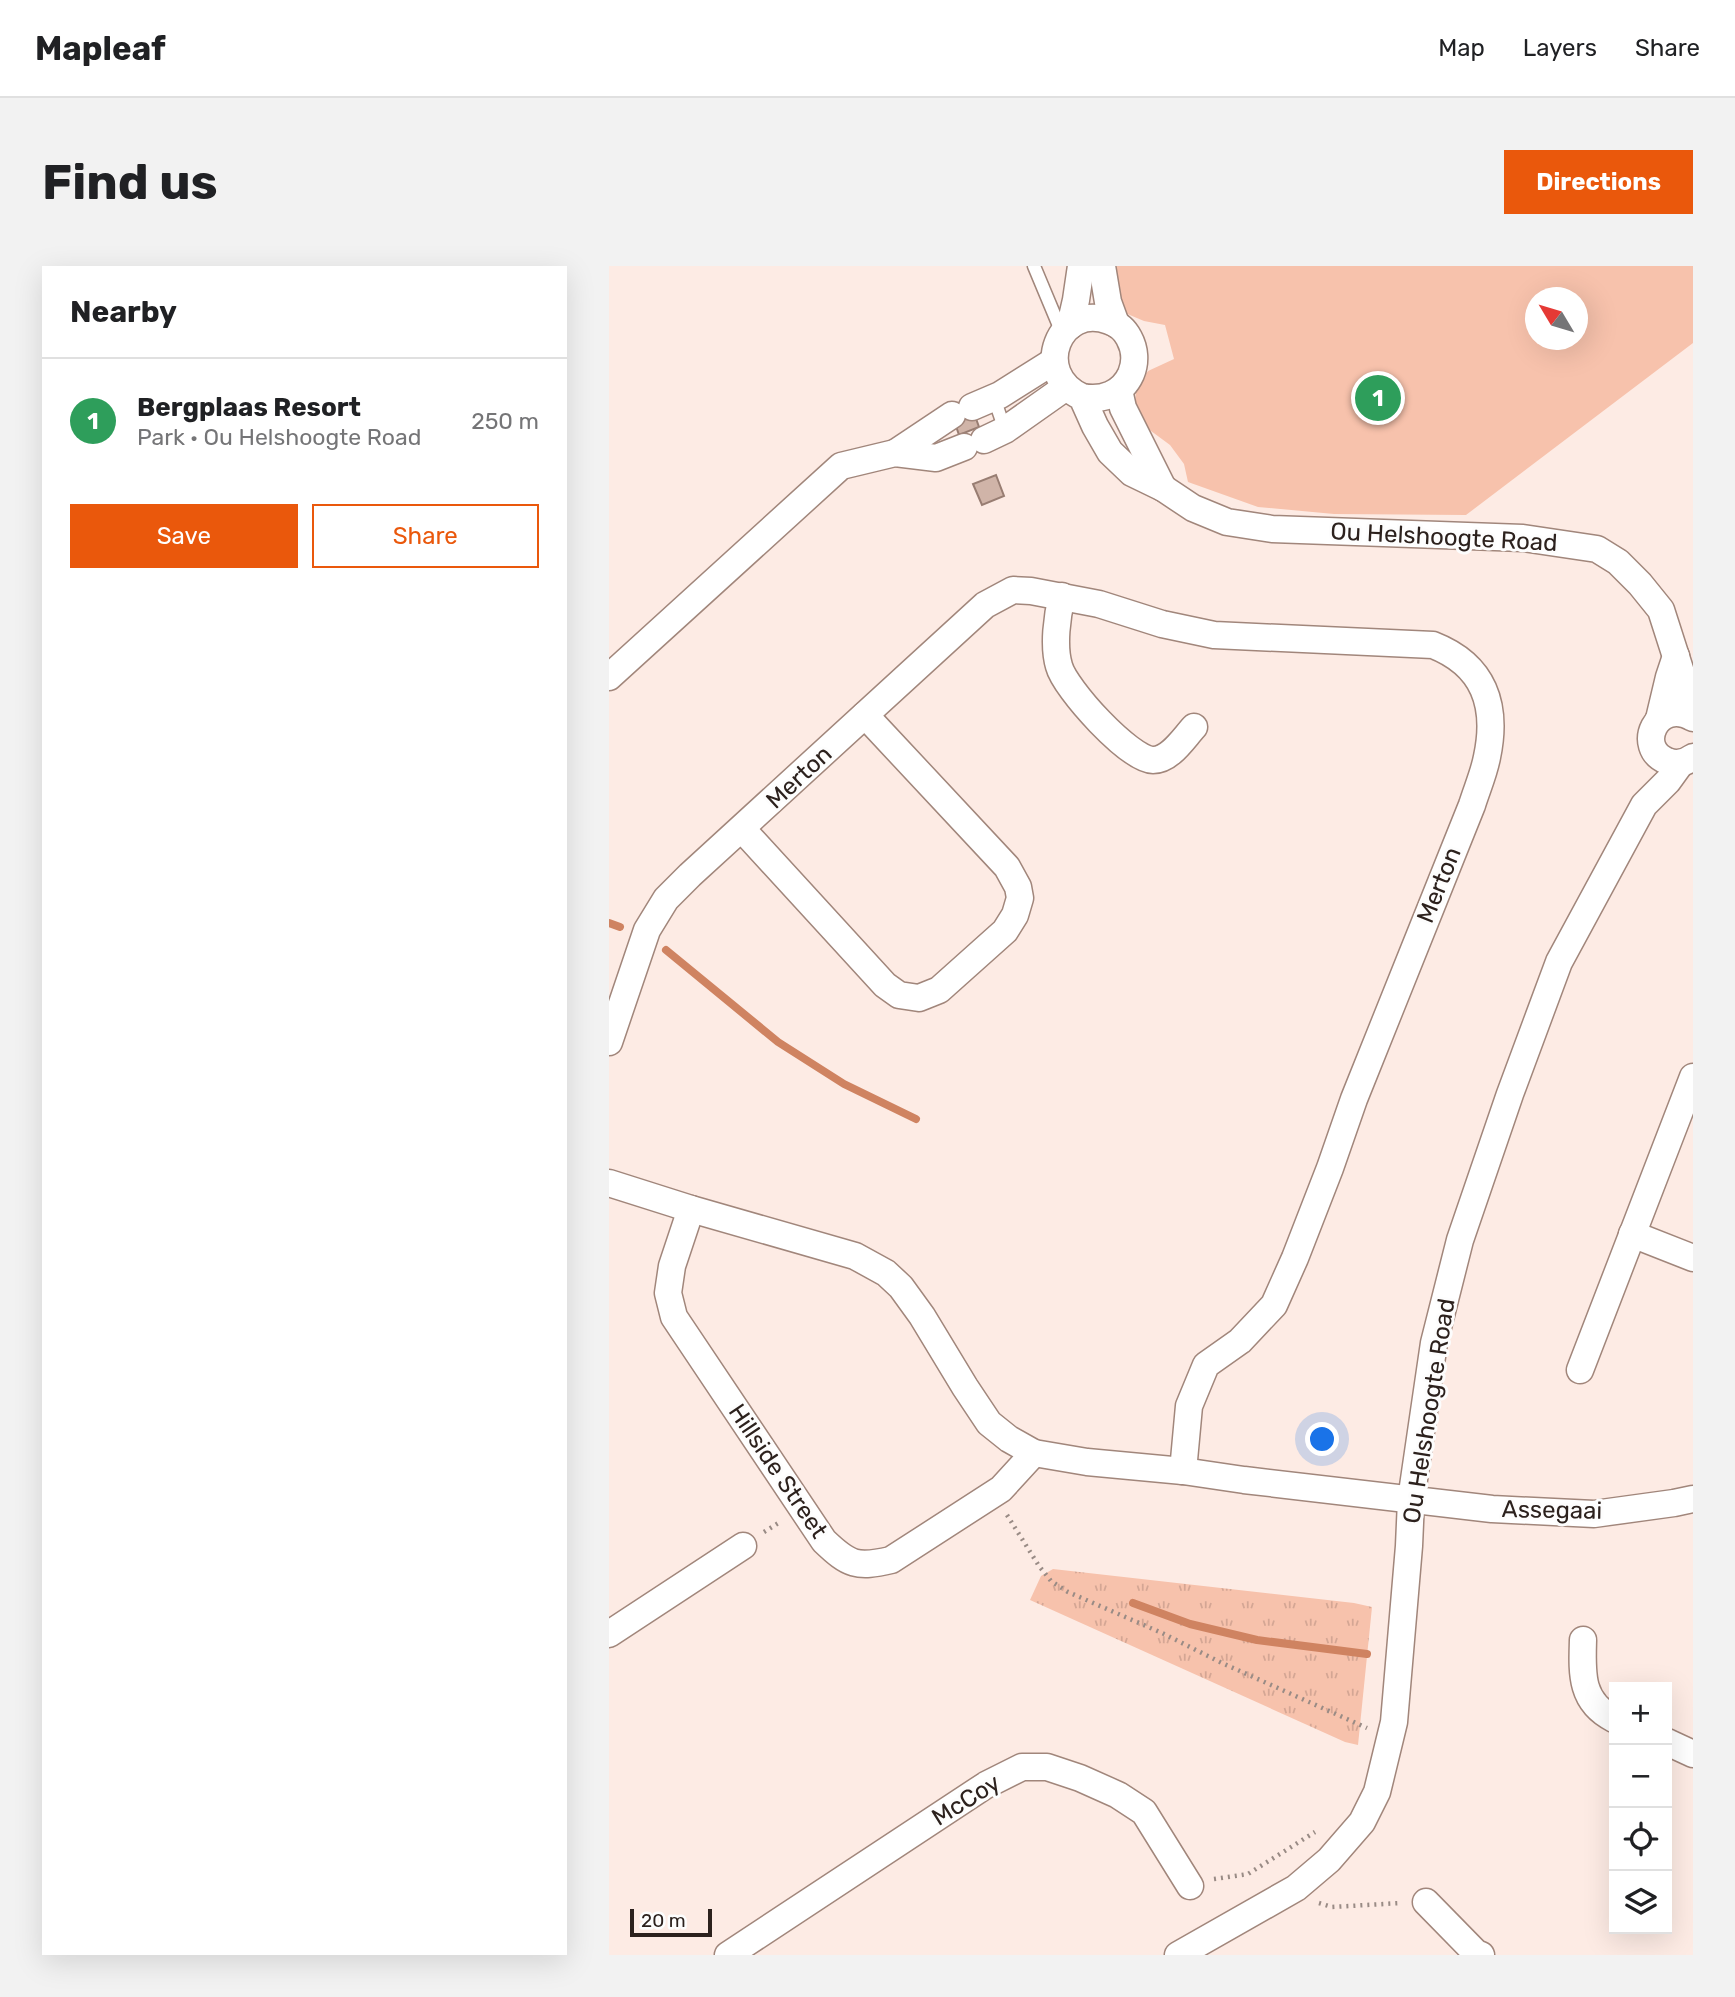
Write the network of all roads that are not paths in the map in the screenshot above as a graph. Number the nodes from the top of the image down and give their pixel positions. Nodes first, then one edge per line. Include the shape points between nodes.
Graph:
1 (1034, 266) edge
2 (1081, 266) edge
3 (1102, 266) edge
4 (1115, 324) junction
5 (1066, 330) junction
6 (1054, 361) junction
7 (1119, 390) junction
8 (1074, 392) junction
9 (972, 406) junction
10 (984, 439) junction
11 (895, 453) junction
12 (936, 458) junction
13 (1163, 488) junction
14 (1062, 596) junction
15 (1676, 656) junction
16 (609, 677) edge
17 (865, 715) junction
18 (1691, 717) edge
19 (1660, 719) junction
20 (1194, 727) dead end
21 (1653, 749) junction
22 (1687, 760) edge
23 (1644, 805) junction
24 (742, 829) junction
25 (616, 996) edge
26 (609, 1042) edge
27 (1693, 1077) edge
28 (609, 1183) edge
29 (691, 1209) junction
30 (1632, 1234) junction
31 (1693, 1258) edge
32 (1580, 1370) dead end
33 (1034, 1453) junction
34 (1183, 1471) junction
35 (1693, 1499) edge
36 (1411, 1500) junction
37 (743, 1546) road end
38 (612, 1626) edge
39 (1583, 1640) dead end
40 (1609, 1717) edge
41 (1672, 1744) edge
42 (1693, 1754) edge
43 (1190, 1886) road end
44 (1426, 1902) road end
45 (728, 1955) edge
46 (1178, 1955) edge
47 (1481, 1955) edge

1 - 5 lane
2 - 5 street
3 - 4 street
4 - 5 street via 1087,318
4 - 7 street via 1129,338 1135,356 1131,375
5 - 6 street
6 - 8 street, Ou Helshoogte Road via 1060,379
6 - 9 street
7 - 8 street via 1101,398
7 - 13 street, Ou Helshoogte Road via 1123,408
8 - 10 street
8 - 13 street, Ou Helshoogte Road via 1110,452 1132,473
9 - 10 lane
9 - 11 street
10 - 12 street
10 - 12 street via 999,450 953,465
11 - 12 street
11 - 16 street via 841,466
13 - 15 street, Ou Helshoogte Road via 1193,508 1227,522 1272,529 1523,538 1597,549 1618,562 1661,610
14 - 17 street, Merton via 1013,590 985,605
14 - 20 street via 1056,621 1059,666 1069,687 1117,739 1140,758 1154,761 1166,757
14 - 34 street, Merton via 1214,635 1433,645 1451,652 1473,671 1487,696 1487,757 1472,805 1295,1258 1273,1305 1240,1341 1206,1365 1189,1406
15 - 18 street, Ou Helshoogte Road
15 - 19 street
17 - 24 street, Merton
17 - 24 street via 1007,867 1020,898 1005,931 939,990 919,998 899,995
18 - 19 street via 1674,712
19 - 21 street, Ou Helshoogte Road via 1651,733
21 - 22 street via 1665,761
21 - 23 street, Ou Helshoogte Road
22 - 23 street, Ou Helshoogte Road
23 - 36 street, Ou Helshoogte Road via 1559,962 1459,1240 1434,1343
24 - 25 street, Merton via 666,900
25 - 26 street, Merton
27 - 30 street
28 - 29 street
29 - 33 street via 855,1256 885,1273 922,1316 989,1423
29 - 33 street, Hillside Street via 672,1266 668,1293 674,1317 824,1541 841,1557 854,1563 891,1560 1001,1489
30 - 31 street
30 - 32 street
33 - 34 street
34 - 36 street
35 - 36 street, Assegaai via 1594,1514
36 - 46 street, Ou Helshoogte Road via 1394,1722 1377,1792 1362,1822 1329,1860 1296,1888
37 - 38 street
39 - 40 street via 1586,1693
41 - 42 street
43 - 45 street, McCoy via 1144,1812 1080,1778 1047,1767 1021,1767 986,1785
44 - 47 street

